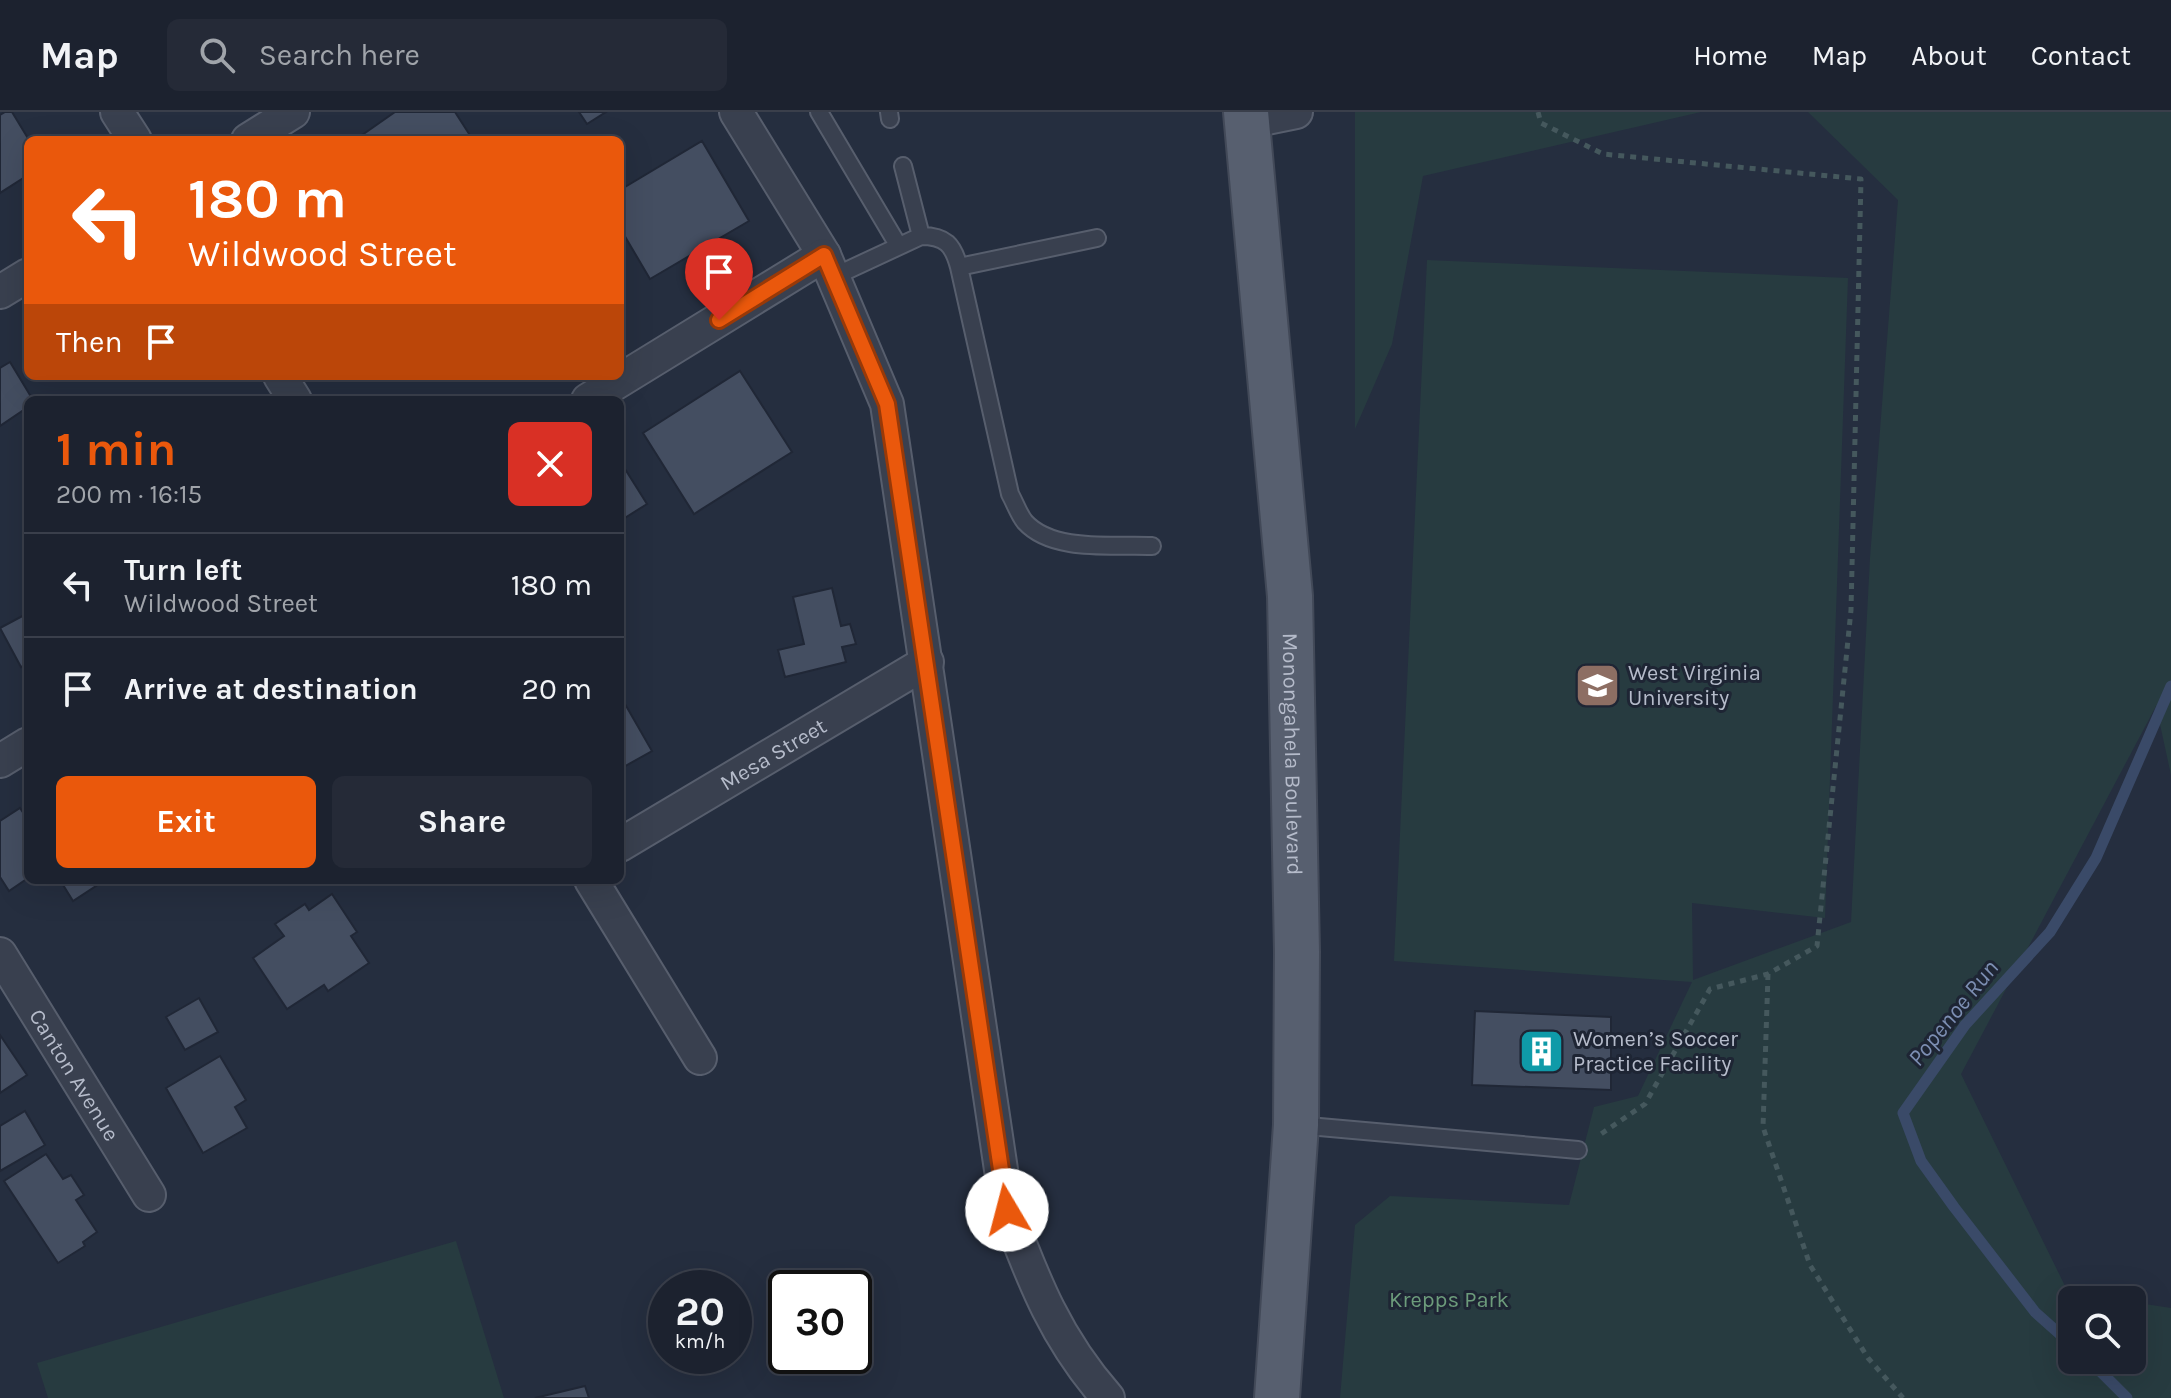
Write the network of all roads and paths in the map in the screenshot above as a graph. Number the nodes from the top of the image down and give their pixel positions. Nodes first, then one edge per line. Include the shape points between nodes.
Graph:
1 (117, 112) edge
2 (736, 112) edge
3 (819, 112) edge
4 (1296, 112) edge
5 (1538, 112) edge
6 (288, 113) edge
7 (1247, 117) edge
8 (132, 136) edge
9 (254, 136) edge
10 (903, 166) dead end
11 (921, 236) junction
12 (1097, 238) dead end
13 (898, 245) junction
14 (829, 266) junction
15 (959, 267) junction
16 (24, 277) edge
17 (0, 292) edge
18 (624, 380) edge
19 (624, 380) edge
20 (595, 396) edge
21 (1152, 546) dead end
22 (927, 662) junction
23 (24, 746) edge
24 (0, 761) edge
25 (624, 843) edge
26 (593, 884) edge
27 (0, 954) edge
28 (1768, 974) junction
29 (700, 1058) dead end
30 (1296, 1125) junction
31 (1578, 1150) joint
32 (149, 1195) dead end
33 (1108, 1398) edge
34 (1277, 1398) edge
35 (1903, 1398) edge

1 - 8 street
2 - 14 street
3 - 13 lane
4 - 7 street
5 - 28 path via 1541,123 1603,154 1861,179 1851,610 1817,946
6 - 9 street
7 - 30 main road, Monongahela Boulevard via 1290,596
10 - 11 lane
11 - 13 lane
11 - 15 lane via 947,241
12 - 15 lane
13 - 14 lane
14 - 19 street
14 - 22 street via 887,404
15 - 21 lane via 1010,494 1026,522 1072,543
16 - 17 street
18 - 20 street
22 - 25 street, Mesa Street
22 - 33 street via 1007,1210 1040,1298
23 - 24 street
26 - 29 street
27 - 32 street, Canton Avenue
28 - 31 path via 1710,989 1645,1104
28 - 35 path via 1763,1127 1810,1265 1868,1358
30 - 31 lane
30 - 34 main road, Monongahela Boulevard

